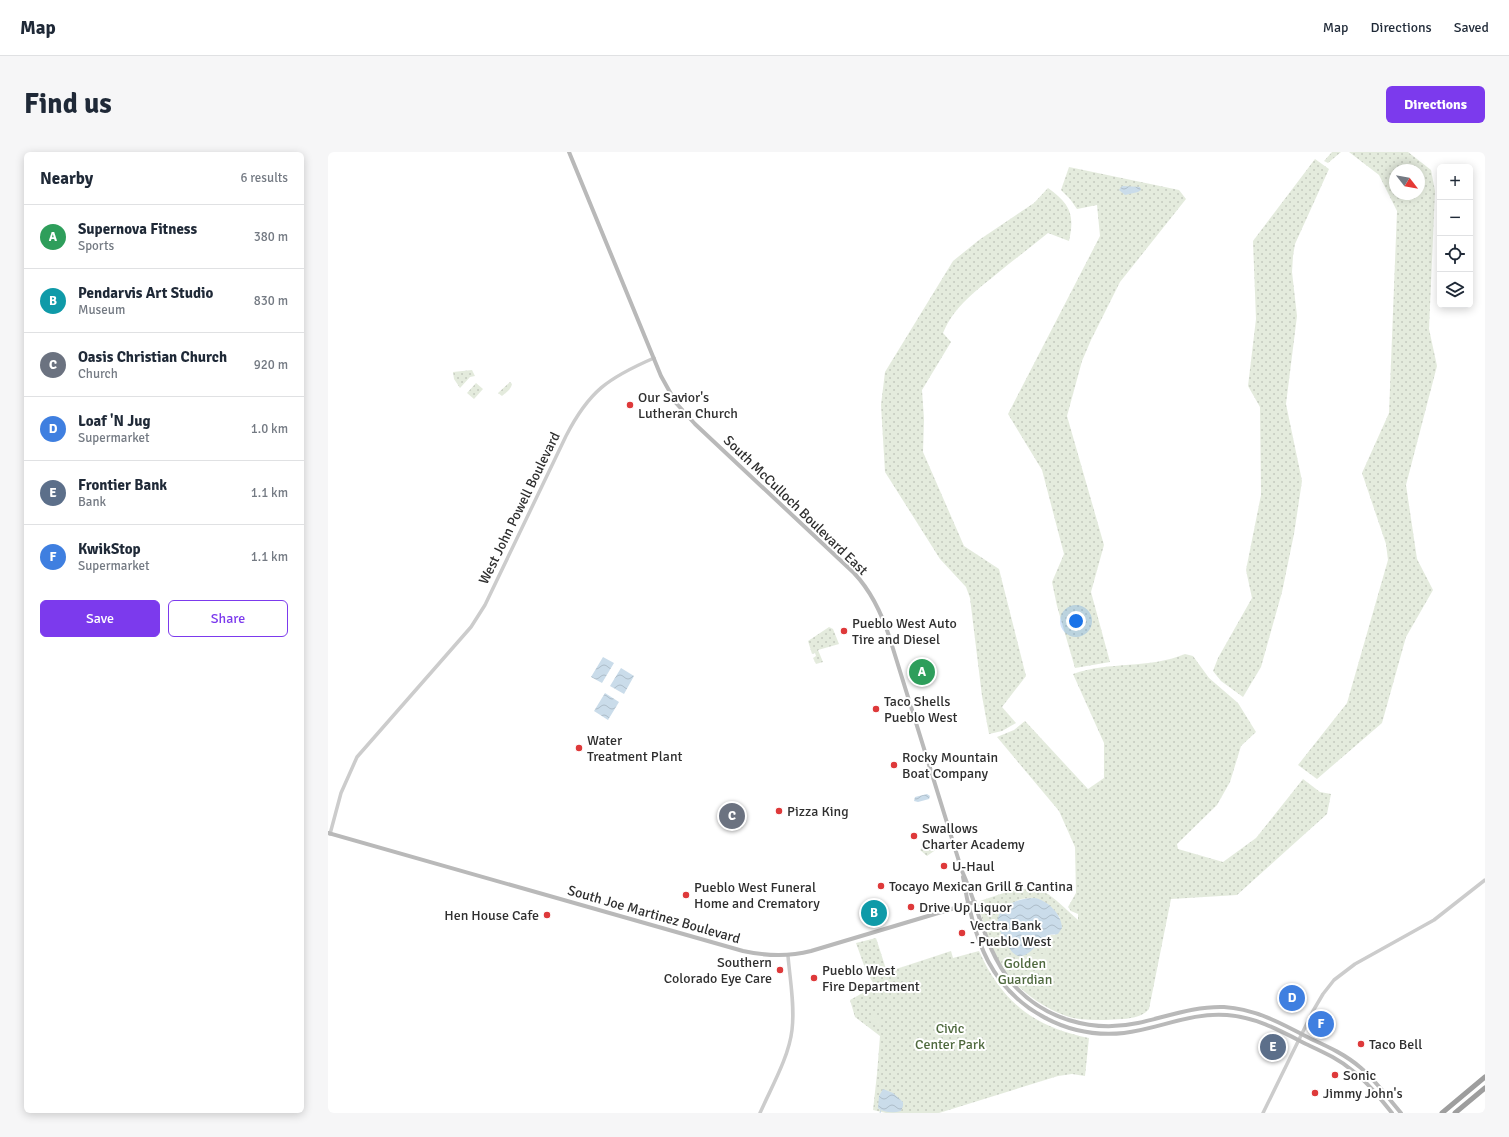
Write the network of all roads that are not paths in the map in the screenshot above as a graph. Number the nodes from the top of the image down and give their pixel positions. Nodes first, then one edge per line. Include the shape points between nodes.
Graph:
1 (569, 152) edge
2 (654, 358) junction
3 (329, 834) edge
4 (962, 871) junction
5 (1485, 880) edge
6 (975, 902) junction
7 (969, 904) junction
8 (788, 956) junction
9 (1302, 1034) junction
10 (1299, 1040) junction
11 (1485, 1077) edge
12 (1485, 1088) edge
13 (760, 1113) edge
14 (1263, 1113) edge
15 (1392, 1113) edge
16 (1401, 1113) edge
17 (1442, 1113) edge
18 (1454, 1113) edge

1 - 2 main road, South McCulloch Boulevard East
2 - 3 street, West John Powell Boulevard via 610,381 594,394 579,412 471,627 357,757 341,793
2 - 4 main road, South McCulloch Boulevard East via 667,389 683,412 848,568 874,600 886,628
3 - 8 main road, South Joe Martinez Boulevard via 743,951
4 - 6 main road, South McCulloch Boulevard East
4 - 7 main road, South McCulloch Boulevard East
5 - 9 street via 1434,920 1334,980 1323,994
6 - 7 main road, South Joe Martinez Boulevard
6 - 9 main road, South McCulloch Boulevard East via 991,950 1006,976 1034,1003 1062,1018 1085,1025 1112,1027 1188,1010 1222,1007 1262,1015
7 - 8 main road, South Joe Martinez Boulevard via 811,952
7 - 10 main road, South McCulloch Boulevard East via 985,953 1000,980 1026,1006 1054,1022 1080,1031 1112,1034 1194,1016 1229,1015 1260,1022
8 - 13 street via 792,1031 785,1057
9 - 10 street
9 - 16 main road, South McCulloch Boulevard East via 1355,1063
10 - 14 street
10 - 15 main road, South McCulloch Boulevard East via 1349,1068
11 - 17 highway
12 - 18 highway

